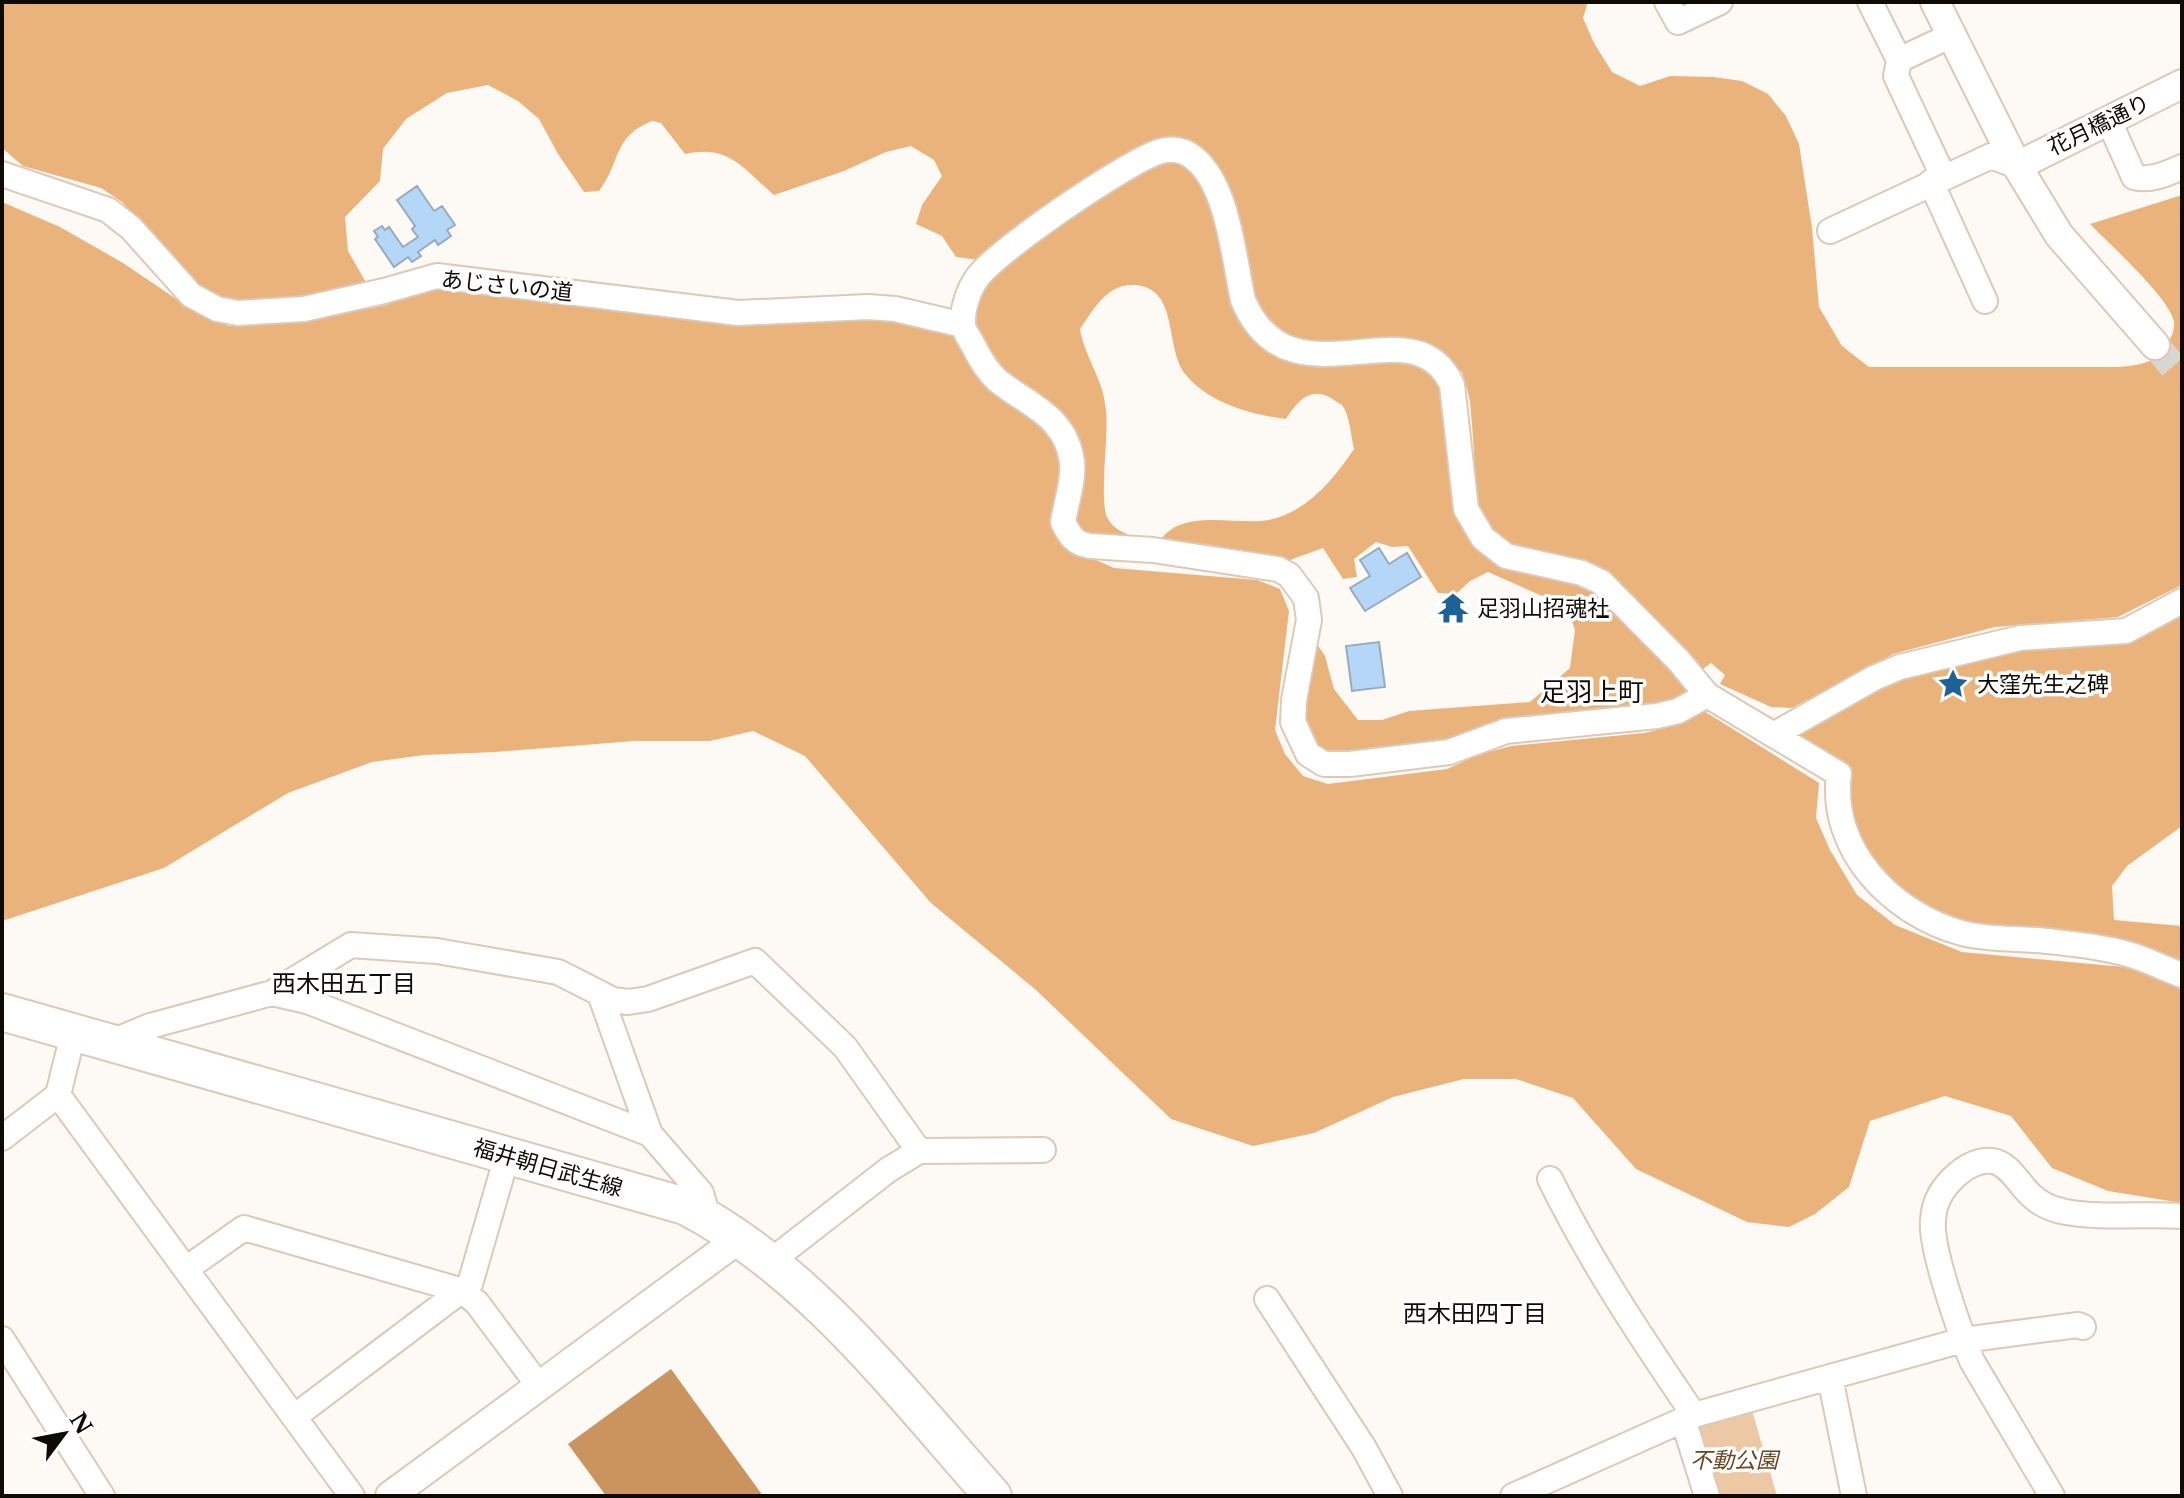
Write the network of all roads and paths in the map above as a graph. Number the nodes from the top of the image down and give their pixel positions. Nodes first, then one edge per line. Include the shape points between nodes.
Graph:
1 (1667, 2) edge
2 (1720, 2) edge
3 (1870, 2) edge
4 (1935, 2) edge
5 (1952, 35) junction
6 (1899, 60) junction
7 (2182, 84) edge
8 (2109, 121) junction
9 (2017, 166) junction
10 (2182, 167) edge
11 (2, 174) edge
12 (1937, 179) junction
13 (1830, 231) dead end
14 (1985, 301) dead end
15 (963, 325) junction
16 (2155, 345) tunnel mouth
17 (2182, 601) edge
18 (1707, 695) junction
19 (1775, 734) junction
20 (2182, 975) edge
21 (272, 993) junction
22 (600, 994) junction
23 (2, 1012) edge
24 (73, 1034) junction
25 (109, 1043) junction
26 (58, 1095) junction
27 (650, 1134) junction
28 (2, 1138) edge
29 (1043, 1150) dead end
30 (919, 1151) junction
31 (507, 1156) junction
32 (1550, 1179) dead end
33 (2182, 1216) edge
34 (708, 1218) junction
35 (740, 1238) junction
36 (771, 1261) junction
37 (186, 1269) junction
38 (463, 1291) junction
39 (1267, 1299) dead end
40 (2083, 1327) dead end
41 (2, 1339) edge
42 (1963, 1340) junction
43 (11, 1374) edge
44 (1830, 1377) junction
45 (539, 1386) junction
46 (294, 1417) junction
47 (1689, 1417) junction
48 (1547, 1489) edge
49 (102, 1496) edge
50 (352, 1496) edge
51 (390, 1496) edge
52 (993, 1496) edge
53 (1390, 1496) edge
54 (1513, 1496) edge
55 (1707, 1496) edge
56 (1854, 1496) edge
57 (2052, 1496) edge

1 - 2 street via 1678,22
3 - 6 street
4 - 5 street
5 - 6 street
5 - 9 street
6 - 12 street via 1896,76
7 - 8 street, 花月橋通り
8 - 9 street, 花月橋通り
8 - 10 street via 2134,177 2164,175
9 - 12 street via 1991,156
9 - 16 street via 2059,235
11 - 15 street, あじさいの道 via 108,210 191,295 238,313 304,309 437,276 738,313 895,309
12 - 13 street
12 - 14 street
15 - 18 street via 991,374 1044,411 1061,433 1072,462 1063,522 1073,540 1278,569 1296,582 1306,598 1309,620 1293,722 1315,760 1350,764 1449,752 1506,731 1657,716
15 - 18 street via 976,279 1038,227 1147,157 1172,149 1187,153 1203,167 1222,201 1243,300 1266,334 1310,354 1427,354 1452,385 1466,509 1483,538 1506,556 1601,582
17 - 19 street via 2126,631 2020,638 1900,667
18 - 19 street
19 - 20 street via 1839,774 1839,818 1858,858 1888,895 1931,923 1965,934 2130,955
21 - 22 street via 351,945 437,951 558,972
21 - 25 street via 150,1026
21 - 27 street via 307,1001
22 - 27 street
22 - 30 street via 628,1002 648,999 755,961 845,1047
23 - 24 main road, 福井朝日武生線
24 - 25 main road, 福井朝日武生線
24 - 26 street
25 - 31 main road, 福井朝日武生線
26 - 28 street
26 - 37 street
27 - 34 street via 701,1193
29 - 30 street
30 - 36 street
31 - 34 main road, 福井朝日武生線 via 685,1206
31 - 38 street via 470,1284
32 - 47 street via 1579,1237
33 - 42 street via 2049,1208 2005,1166 1993,1161 1973,1164 1945,1185 1932,1221
34 - 35 main road, 福井朝日武生線
35 - 36 main road, 福井朝日武生線
35 - 45 street
36 - 52 main road, 福井朝日武生線 via 850,1337
37 - 38 street via 244,1228
37 - 46 street
38 - 45 street
38 - 46 street
39 - 53 street
40 - 42 street
41 - 43 street
42 - 44 street
42 - 57 street
43 - 49 street
44 - 47 street
44 - 56 street
45 - 51 street
46 - 50 street
47 - 48 street
47 - 55 street
48 - 54 street

